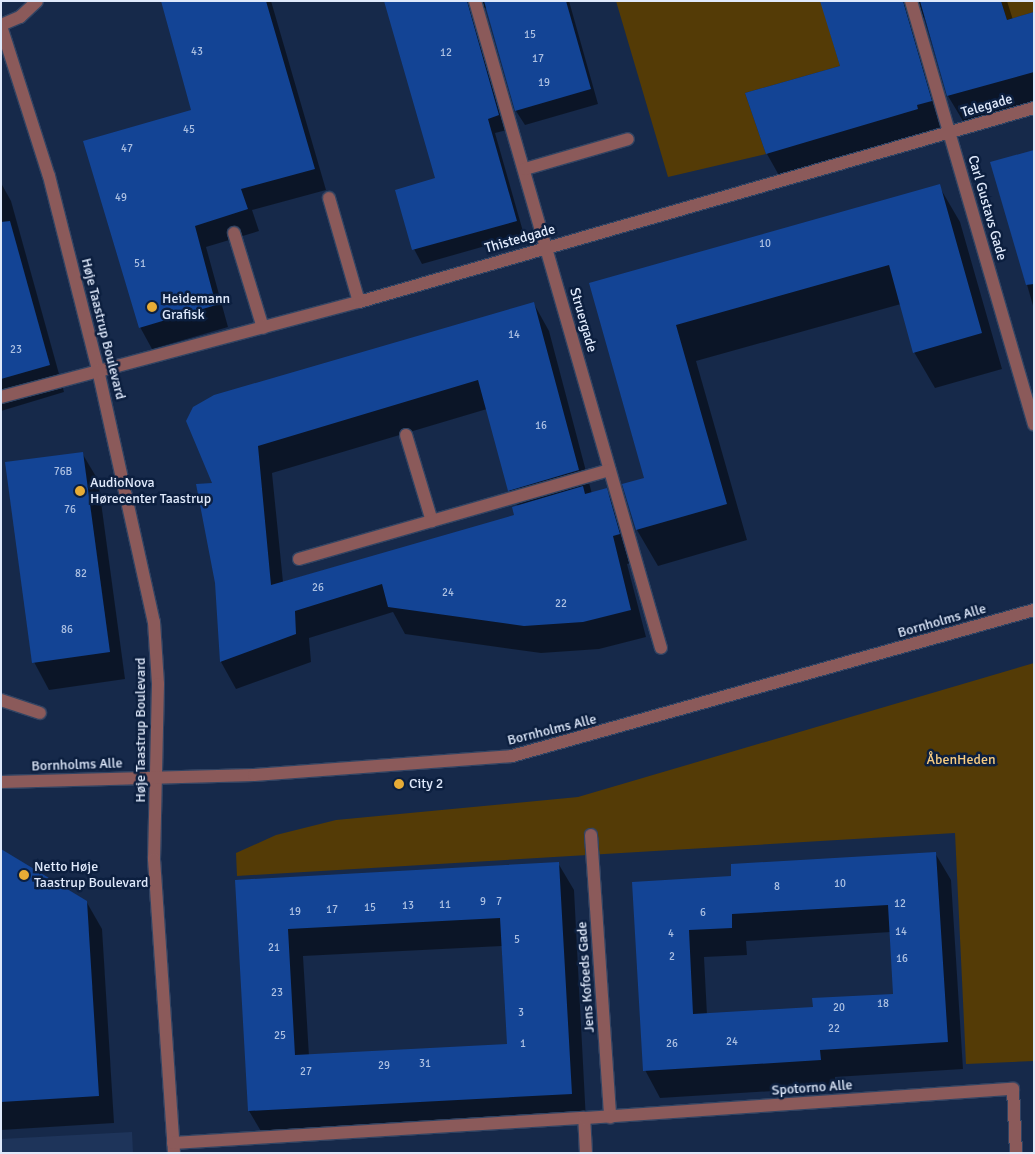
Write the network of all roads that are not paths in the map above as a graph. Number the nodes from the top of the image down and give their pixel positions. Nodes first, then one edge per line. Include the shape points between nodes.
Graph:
1 (37, 1) edge
2 (475, 1) edge
3 (911, 1) edge
4 (1, 25) edge
5 (1034, 108) edge
6 (949, 132) junction
7 (628, 138) dead end
8 (525, 169) junction
9 (329, 198) dead end
10 (234, 233) dead end
11 (546, 247) junction
12 (359, 302) junction
13 (263, 328) junction
14 (98, 370) junction
15 (1, 397) edge
16 (1034, 424) edge
17 (406, 435) dead end
18 (610, 470) junction
19 (432, 521) junction
20 (299, 559) dead end
21 (1034, 610) edge
22 (661, 648) dead end
23 (1, 700) edge
24 (40, 713) dead end
25 (156, 777) junction
26 (1, 782) edge
27 (591, 835) dead end
28 (610, 1117) junction
29 (584, 1118) junction
30 (174, 1148) edge
31 (586, 1153) edge
32 (1016, 1153) edge

1 - 4 street via 20,18
2 - 8 street, Struergade
3 - 6 street, Carl Gustavs Gade
4 - 14 street, Høje Taastrup Boulevard via 49,176
5 - 6 street, Telegade
6 - 11 street, Thistedgade
6 - 16 street, Carl Gustavs Gade
7 - 8 street
8 - 11 street, Struergade
9 - 12 street
10 - 13 street
11 - 12 street, Thistedgade
11 - 18 street, Struergade
12 - 13 street, Thistedgade
13 - 14 street, Thistedgade
14 - 15 street, Thistedgade
14 - 25 street, Høje Taastrup Boulevard via 154,622
17 - 19 street
18 - 19 street
18 - 22 street, Struergade
19 - 20 street
21 - 25 street, Bornholms Alle via 512,756
23 - 24 street
25 - 26 street, Bornholms Alle
25 - 30 street, Høje Taastrup Boulevard via 154,859
27 - 28 street, Jens Kofoeds Gade
28 - 29 street, Spotorno Alle
28 - 32 street, Spotorno Alle via 1012,1089
29 - 30 street, Spotorno Alle
29 - 31 street

